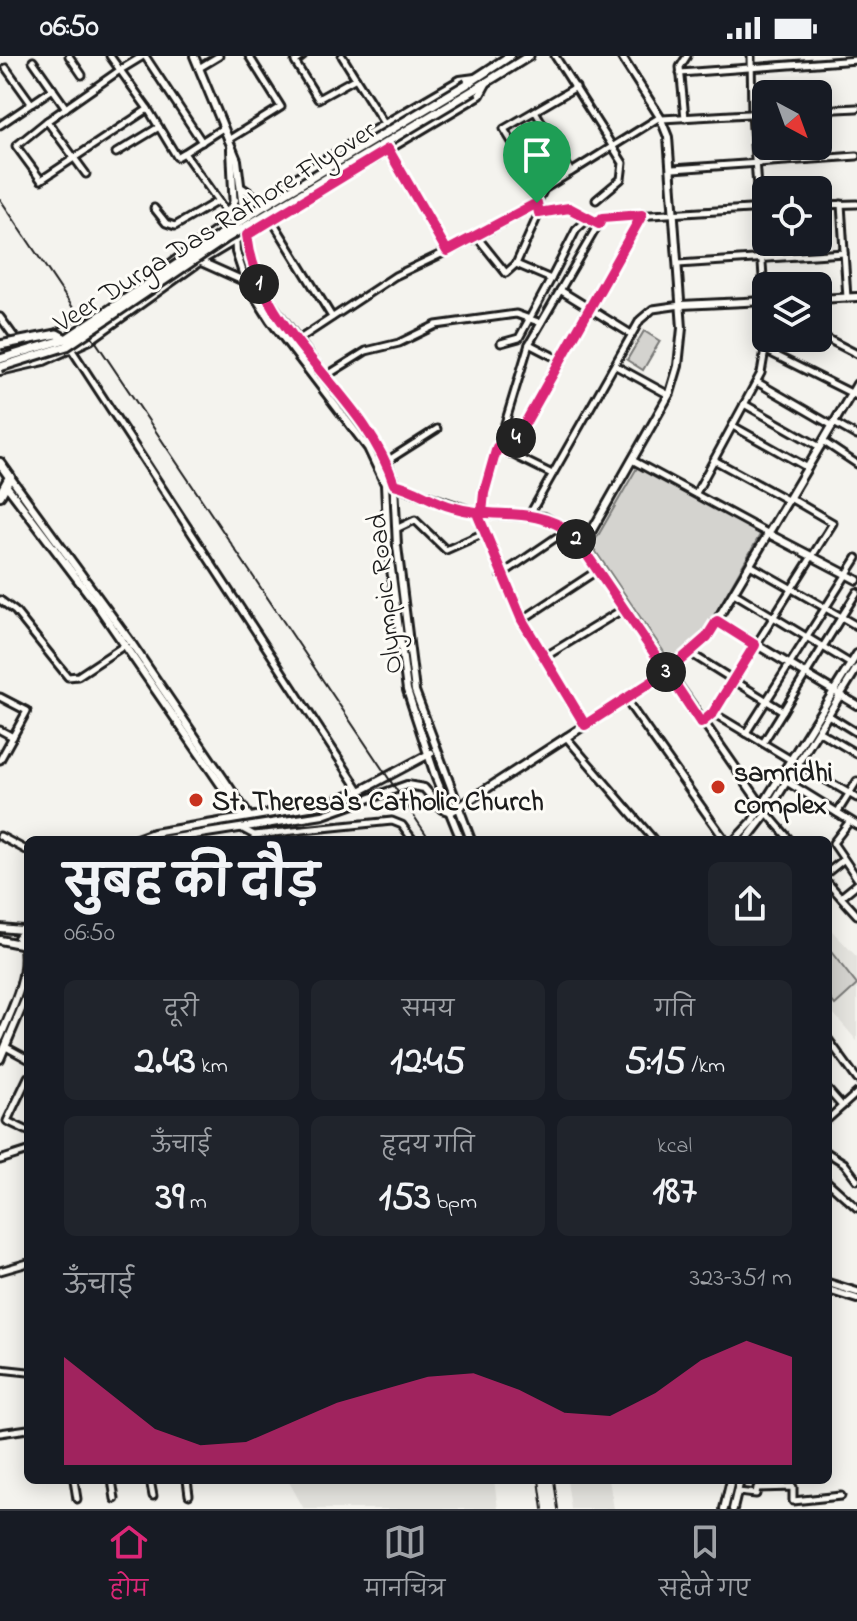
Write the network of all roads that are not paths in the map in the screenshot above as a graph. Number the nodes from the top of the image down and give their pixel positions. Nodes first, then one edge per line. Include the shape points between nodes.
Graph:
1 (69, 56) edge
2 (110, 56) edge
3 (144, 56) edge
4 (194, 56) edge
5 (219, 56) edge
6 (249, 56) edge
7 (303, 56) edge
8 (342, 56) edge
9 (510, 56) edge
10 (529, 56) edge
11 (555, 56) edge
12 (621, 56) edge
13 (687, 56) edge
14 (751, 56) edge
15 (857, 60) edge
16 (33, 61) dead end
17 (6, 68) dead end
18 (750, 68) junction
19 (199, 69) junction
20 (120, 70) junction
21 (680, 73) junction
22 (82, 75) dead end
23 (356, 78) junction
24 (475, 78) junction
25 (487, 82) junction
26 (576, 87) junction
27 (53, 89) junction
28 (31, 103) junction
29 (66, 108) junction
30 (857, 108) edge
31 (148, 109) junction
32 (832, 109) edge
33 (535, 111) junction
34 (752, 114) joint
35 (661, 118) junction
36 (685, 118) junction
37 (47, 121) junction
38 (0, 125) edge
39 (385, 125) junction
40 (159, 127) junction
41 (223, 128) junction
42 (202, 142) junction
43 (229, 142) junction
44 (613, 146) junction
45 (388, 149) junction
46 (116, 153) dead end
47 (184, 153) junction
48 (857, 156) edge
49 (75, 159) junction
50 (755, 160) edge
51 (755, 163) junction
52 (673, 169) junction
53 (571, 172) junction
54 (86, 174) dead end
55 (756, 176) edge
56 (242, 188) junction
57 (542, 191) junction
58 (235, 200) junction
59 (260, 200) junction
60 (596, 200) dead end
61 (218, 201) junction
62 (537, 203) junction
63 (832, 204) edge
64 (841, 204) junction
65 (857, 204) edge
66 (154, 208) dead end
67 (752, 208) edge
68 (243, 210) junction
69 (226, 212) junction
70 (539, 213) junction
71 (675, 213) junction
72 (235, 215) junction
73 (642, 215) junction
74 (589, 218) junction
75 (272, 220) junction
76 (222, 223) junction
77 (599, 224) junction
78 (247, 235) junction
79 (477, 237) junction
80 (235, 241) junction
81 (192, 247) junction
82 (447, 251) junction
83 (844, 253) junction
84 (762, 256) edge
85 (762, 259) junction
86 (199, 262) junction
87 (516, 264) junction
88 (678, 264) junction
89 (763, 272) edge
90 (551, 279) junction
91 (246, 282) junction
92 (560, 290) junction
93 (857, 297) edge
94 (847, 298) junction
95 (832, 299) edge
96 (752, 302) edge
97 (681, 305) junction
98 (590, 308) junction
99 (0, 317) edge
100 (332, 317) junction
101 (530, 318) junction
102 (541, 323) junction
103 (631, 334) junction
104 (66, 339) junction
105 (298, 340) junction
106 (832, 341) edge
107 (501, 343) dead end
108 (529, 344) junction
109 (0, 348) edge
110 (23, 348) junction
111 (72, 350) junction
112 (767, 352) edge
113 (769, 352) edge
114 (857, 354) edge
115 (0, 359) edge
116 (560, 361) junction
117 (34, 365) junction
118 (616, 366) dead end
119 (0, 369) edge
120 (326, 376) junction
121 (757, 382) junction
122 (857, 384) edge
123 (669, 395) junction
124 (854, 395) edge
125 (744, 404) junction
126 (834, 425) junction
127 (733, 426) junction
128 (437, 429) dead end
129 (857, 436) edge
130 (822, 444) junction
131 (497, 447) junction
132 (509, 452) junction
133 (632, 460) junction
134 (714, 460) junction
135 (387, 461) junction
136 (857, 464) edge
137 (808, 468) junction
138 (551, 473) junction
139 (3, 475) edge
140 (385, 484) junction
141 (394, 484) junction
142 (696, 493) junction
143 (0, 495) edge
144 (790, 500) junction
145 (480, 513) junction
146 (530, 514) junction
147 (398, 528) junction
148 (567, 530) junction
149 (484, 533) junction
150 (769, 534) junction
151 (582, 548) junction
152 (812, 557) junction
153 (857, 558) edge
154 (750, 565) junction
155 (598, 570) junction
156 (501, 575) junction
157 (847, 575) junction
158 (857, 580) edge
159 (791, 589) junction
160 (857, 592) edge
161 (734, 593) junction
162 (0, 600) edge
163 (625, 608) junction
164 (825, 608) junction
165 (842, 616) junction
166 (773, 617) junction
167 (522, 620) junction
168 (717, 621) junction
169 (857, 626) edge
170 (807, 637) junction
171 (125, 645) junction
172 (755, 645) junction
173 (823, 646) junction
174 (690, 653) junction
175 (857, 654) edge
176 (543, 658) junction
177 (789, 665) junction
178 (854, 666) edge
179 (667, 672) junction
180 (805, 675) junction
181 (733, 680) junction
182 (836, 693) junction
183 (0, 697) edge
184 (414, 700) junction
185 (626, 700) junction
186 (766, 701) junction
187 (857, 705) edge
188 (783, 711) junction
189 (713, 713) junction
190 (828, 715) junction
191 (701, 723) junction
192 (585, 725) junction
193 (0, 730) edge
194 (818, 731) junction
195 (746, 733) junction
196 (857, 733) edge
197 (13, 737) junction
198 (566, 737) junction
199 (763, 743) junction
200 (436, 752) junction
201 (857, 754) edge
202 (428, 755) junction
203 (0, 760) edge
204 (794, 762) junction
205 (786, 781) junction
206 (857, 781) edge
207 (360, 791) junction
208 (849, 794) junction
209 (857, 798) edge
210 (459, 808) junction
211 (764, 810) junction
212 (451, 812) junction
213 (837, 813) junction
214 (246, 816) junction
215 (231, 819) junction
216 (850, 821) junction
217 (857, 825) edge
218 (241, 828) junction
219 (232, 829) junction
220 (0, 836) edge
221 (145, 836) edge
222 (187, 836) edge
223 (410, 836) edge
224 (460, 836) edge
225 (470, 836) edge
226 (651, 836) edge
227 (722, 836) edge
228 (739, 836) edge
229 (748, 836) edge
230 (787, 836) edge
231 (24, 849) edge
232 (843, 860) junction
233 (832, 869) edge
234 (857, 878) edge
235 (857, 884) edge
236 (832, 887) edge
237 (841, 897) junction
238 (857, 915) edge
239 (0, 928) edge
240 (24, 928) edge
241 (0, 940) edge
242 (24, 947) edge
243 (24, 974) edge
244 (24, 1003) edge
245 (3, 1022) edge
246 (0, 1038) edge
247 (832, 1045) edge
248 (6, 1047) junction
249 (24, 1057) edge
250 (0, 1059) edge
251 (857, 1079) edge
252 (24, 1085) edge
253 (857, 1093) edge
254 (832, 1095) edge
255 (842, 1106) junction
256 (832, 1115) edge
257 (24, 1129) edge
258 (24, 1152) edge
259 (832, 1156) edge
260 (0, 1160) edge
261 (857, 1180) edge
262 (832, 1186) edge
263 (857, 1208) edge
264 (24, 1264) edge
265 (0, 1271) edge
266 (832, 1284) edge
267 (832, 1291) edge
268 (857, 1292) edge
269 (857, 1299) edge
270 (0, 1369) edge
271 (24, 1372) edge
272 (24, 1430) edge
273 (0, 1433) edge
274 (75, 1484) edge
275 (113, 1484) edge
276 (151, 1484) edge
277 (188, 1484) edge
278 (730, 1484) edge
279 (739, 1484) edge
280 (738, 1492) junction
281 (189, 1495) dead end
282 (153, 1496) dead end
283 (841, 1496) dead end
284 (77, 1499) dead end
285 (115, 1499) dead end
286 (724, 1509) edge
287 (733, 1509) edge

1 - 22 street
2 - 20 street
3 - 20 street
3 - 42 street
4 - 19 street
5 - 19 street
6 - 43 street via 281,107
7 - 23 street via 295,62 318,99
8 - 23 street
9 - 24 main road, Veer Durga Das Rathore Flyover
10 - 25 main road, Veer Durga Das Rathore Flyover
11 - 26 street
12 - 35 street
13 - 21 street
14 - 18 street
15 - 18 street
16 - 27 street
17 - 28 street
18 - 21 street
18 - 34 street
19 - 41 street
20 - 29 street
20 - 31 street
21 - 36 street
23 - 39 street
24 - 39 street via 464,78
24 - 104 main road, Veer Durga Das Rathore Flyover, bridge via 259,209
25 - 45 street via 480,95
25 - 119 main road, Veer Durga Das Rathore Flyover, bridge via 230,236 67,346
26 - 33 street
26 - 44 street
27 - 28 street
27 - 29 street
28 - 38 street
29 - 37 street
30 - 32 street
31 - 40 street
31 - 49 street
33 - 53 street
33 - 57 street via 504,129
34 - 36 street
35 - 36 street
35 - 44 street
35 - 52 street
37 - 49 street
37 - 49 street via 19,141 18,153 41,180
39 - 59 street
40 - 46 street
40 - 47 street via 177,157
41 - 42 street
41 - 43 street
42 - 47 street
43 - 56 street, Olympic Road
43 - 58 street, Olympic Road
44 - 53 street
44 - 60 street via 623,175
45 - 75 street
45 - 82 street
47 - 61 street
48 - 51 street
49 - 54 street
50 - 51 street
51 - 52 street
51 - 55 street
52 - 71 street
53 - 57 street
56 - 59 street
56 - 68 street, Olympic Road
57 - 62 street
58 - 69 street
58 - 72 street, Olympic Road
59 - 68 street
61 - 66 street via 175,226
61 - 69 street
62 - 70 street
62 - 79 street
63 - 64 street
64 - 65 street
64 - 83 street
67 - 71 street
68 - 72 street
68 - 78 street, Olympic Road
69 - 76 street
70 - 74 street via 569,208
70 - 87 street
71 - 73 street
71 - 88 street
72 - 76 street
72 - 80 street, Olympic Road
73 - 77 street via 602,218
73 - 98 street
74 - 77 street
74 - 90 street via 576,230
75 - 78 street
75 - 100 street
76 - 81 street
77 - 92 street
78 - 80 street
78 - 105 street, Olympic Road via 250,265 262,291
79 - 82 street
79 - 87 street via 506,273
80 - 86 street
80 - 91 street, Olympic Road
81 - 86 street
81 - 110 street via 91,319
82 - 100 street via 395,276
83 - 85 street
83 - 94 street
84 - 85 street
85 - 88 street
85 - 89 street
86 - 91 street
86 - 111 street
87 - 90 street
88 - 97 street
90 - 101 street
91 - 140 street, Olympic Road via 368,448
92 - 98 street
92 - 102 street
93 - 94 street
94 - 95 street
96 - 97 street
97 - 103 street via 653,309
97 - 123 street via 678,366
98 - 103 street
98 - 116 street
99 - 110 street
100 - 105 street
101 - 102 street
101 - 107 street via 519,338
101 - 120 street via 482,317 429,327 399,343 366,351
102 - 108 street
103 - 138 street
104 - 109 main road, Veer Durga Das Rathore Flyover, bridge via 57,334
104 - 115 main road, Veer Durga Das Rathore Flyover, bridge
105 - 120 street, Olympic Road
106 - 114 street
108 - 116 street
108 - 131 street
109 - 110 street
110 - 117 street
111 - 117 street
111 - 207 street
112 - 121 street
113 - 124 street
116 - 132 street
117 - 119 street
118 - 123 street
120 - 135 street, Olympic Road
121 - 125 street
121 - 126 street
122 - 124 street
123 - 133 street
124 - 126 street
125 - 127 street
125 - 130 street
126 - 129 street
126 - 130 street
127 - 134 street
127 - 137 street
128 - 135 street
130 - 136 street
130 - 137 street
131 - 132 street
131 - 145 street
132 - 138 street
133 - 142 street
133 - 151 street
134 - 142 street
134 - 144 street
135 - 141 street, Olympic Road
137 - 144 street
138 - 146 street
139 - 143 highway
139 - 171 street
139 - 214 street via 157,680
140 - 141 street
140 - 184 street, Olympic Road via 388,546
141 - 145 street
141 - 147 street, Olympic Road
142 - 150 street
144 - 150 street
144 - 152 street via 833,523
145 - 146 street
145 - 149 street
146 - 148 street
147 - 149 street via 415,520 446,550
147 - 184 street, Olympic Road
148 - 151 street
148 - 156 street
149 - 156 street
150 - 152 street
150 - 154 street
151 - 155 street
152 - 157 street
152 - 159 street
153 - 157 street
154 - 159 street
154 - 161 street
155 - 163 street
155 - 167 street
156 - 167 street
157 - 158 street
157 - 164 street
159 - 164 street
159 - 166 street
160 - 165 street
161 - 166 street
161 - 168 street
162 - 171 street via 68,677 78,676
163 - 176 street
163 - 179 street
164 - 165 street
164 - 170 street
165 - 169 street
165 - 173 street
166 - 170 street
166 - 172 street
167 - 176 street
168 - 172 street
168 - 174 street
170 - 173 street
170 - 177 street
171 - 214 street
172 - 177 street
172 - 181 street
173 - 178 street
173 - 180 street
174 - 179 street
174 - 181 street
175 - 178 street
176 - 192 street
177 - 180 street
177 - 186 street
178 - 182 street
179 - 185 street
179 - 191 street
180 - 182 street
180 - 188 street
181 - 186 street
181 - 189 street
182 - 187 street
182 - 190 street
182 - 204 street
183 - 197 street via 27,711
184 - 200 street, Olympic Road
184 - 202 street, Olympic Road
185 - 192 street
185 - 227 street
186 - 188 street
186 - 195 street
188 - 199 street
189 - 191 street
189 - 195 street
190 - 194 street
190 - 196 street
191 - 211 street
192 - 198 street
193 - 197 street
194 - 201 street
194 - 204 street
195 - 199 street
197 - 203 street
198 - 210 street
198 - 226 street
199 - 204 street
200 - 202 street
200 - 210 street, Olympic Road
202 - 207 street
202 - 212 street, Olympic Road
204 - 205 street
204 - 208 street
204 - 211 street
205 - 211 street
205 - 213 street
206 - 208 street
207 - 214 street via 322,805
208 - 209 street
208 - 213 street
210 - 212 street
210 - 225 street, Olympic Road
211 - 228 street
211 - 229 street
211 - 230 street
212 - 218 street via 424,788 407,785 323,815
212 - 224 street, Olympic Road
213 - 216 street
214 - 215 street
215 - 219 street
215 - 221 street
216 - 217 street
216 - 232 street via 833,840
218 - 219 street
218 - 223 street via 254,835 392,821
219 - 222 street
220 - 231 street
232 - 233 street
232 - 234 street
235 - 237 street
236 - 237 street
237 - 238 street
239 - 240 street
241 - 242 street
243 - 245 street
244 - 248 street
245 - 246 street
247 - 251 street
248 - 249 street
248 - 250 street
252 - 257 street via 7,1121
253 - 255 street
254 - 255 street
255 - 256 street
258 - 260 street
259 - 261 street
262 - 263 street
264 - 265 street
266 - 268 street
267 - 269 street
270 - 271 street
272 - 273 street
274 - 284 street
275 - 285 street
276 - 282 street
277 - 281 street
278 - 286 street
279 - 280 street
280 - 283 street via 793,1487 793,1501
280 - 287 street

